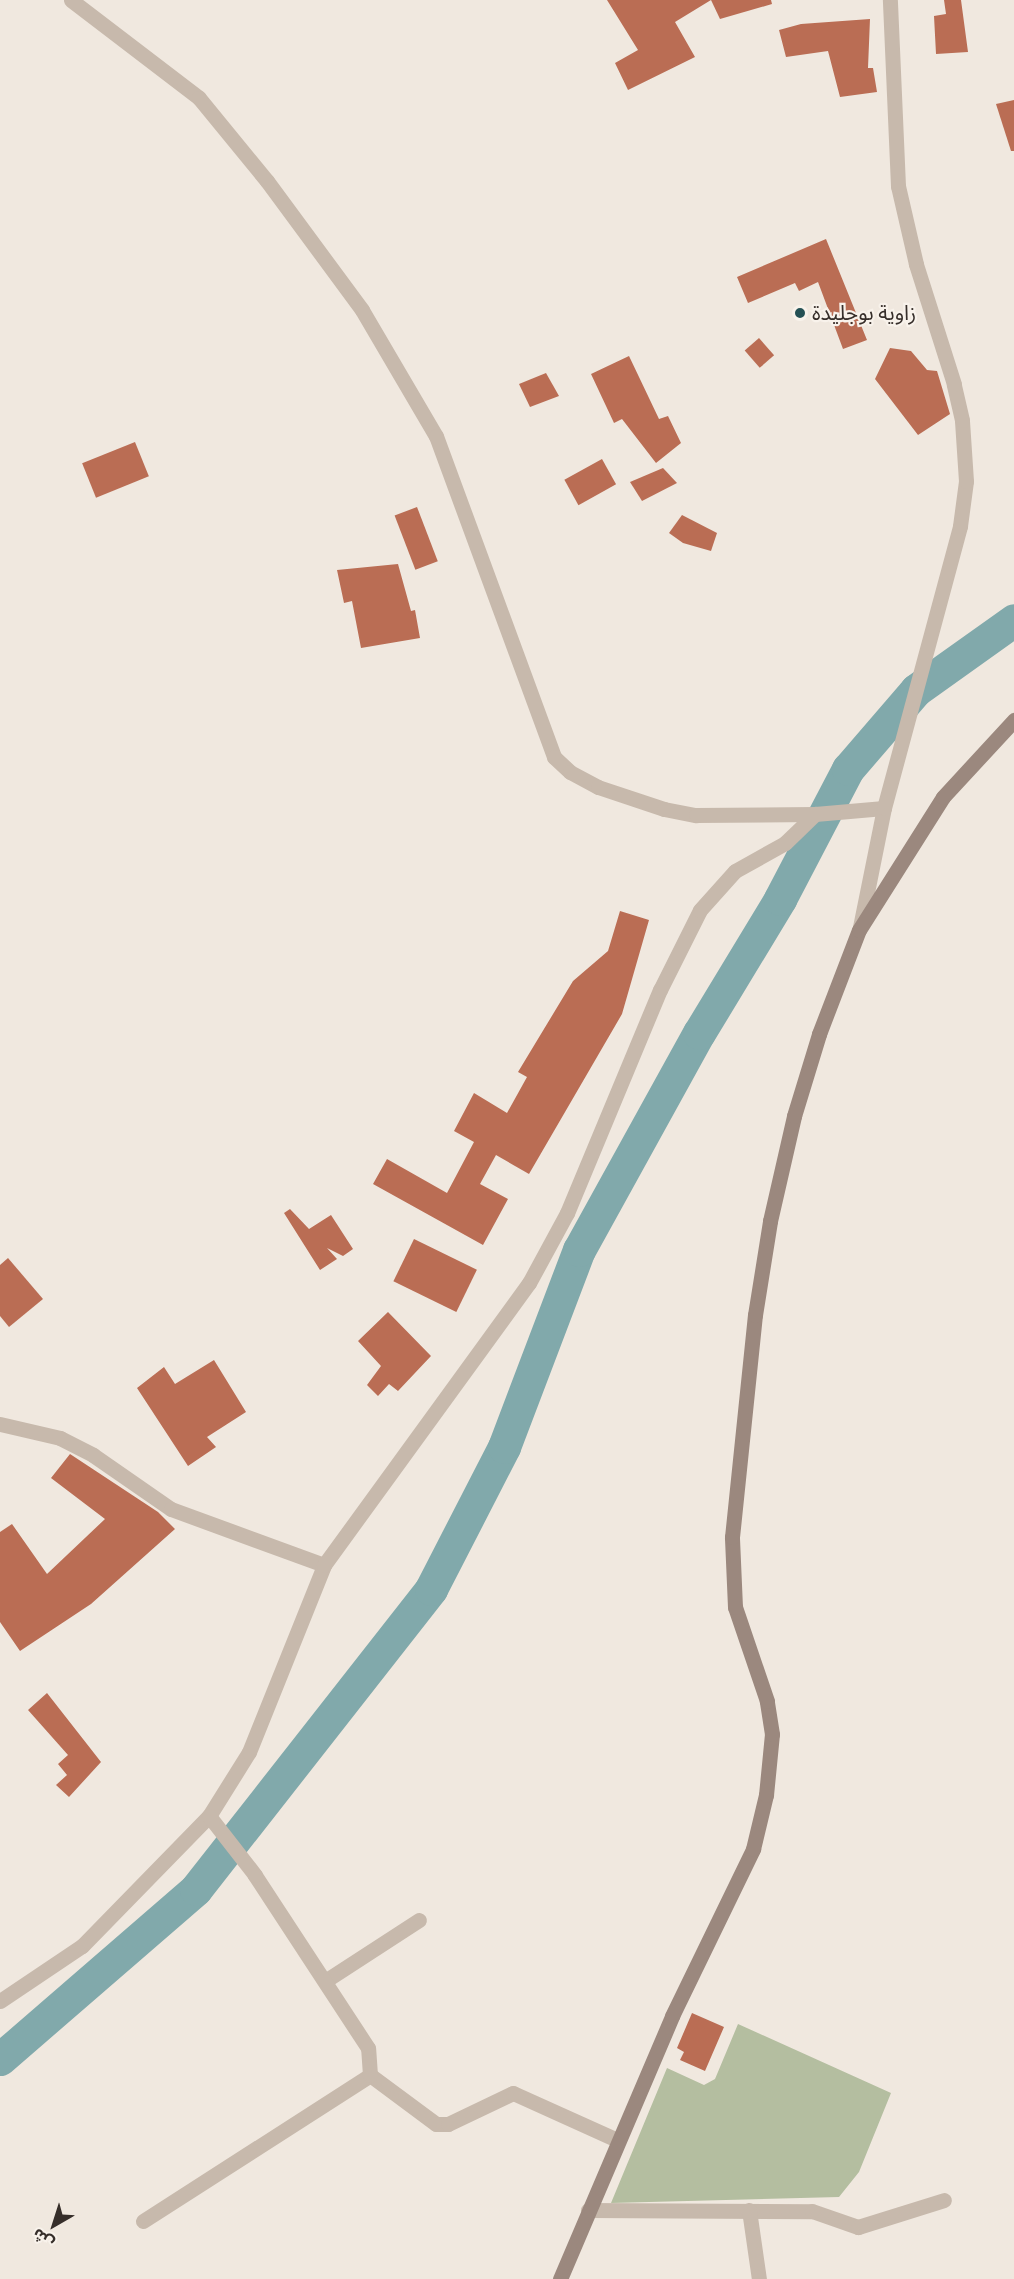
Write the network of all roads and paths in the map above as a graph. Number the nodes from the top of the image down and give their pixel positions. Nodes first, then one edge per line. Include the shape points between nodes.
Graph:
1 (71, 0) edge
2 (891, 0) edge
3 (1014, 720) edge
4 (884, 808) junction
5 (815, 814) junction
6 (859, 930) junction
7 (0, 1424) edge
8 (324, 1565) junction
9 (208, 1816) junction
10 (419, 1920) dead end
11 (325, 1981) junction
12 (1, 1997) edge
13 (370, 2075) junction
14 (617, 2140) junction
15 (944, 2200) dead end
16 (588, 2210) junction
17 (749, 2210) junction
18 (143, 2221) dead end
19 (560, 2279) edge
20 (759, 2279) edge

1 - 5 street via 199,98 254,164 362,310 436,436 554,757 570,772 598,787 664,809 732,816
2 - 4 street via 898,186 916,264 954,384 966,456 966,481 960,526
3 - 6 street via 943,797
4 - 5 street
4 - 6 street
5 - 8 street via 785,843 735,871 700,910 660,990 567,1214 529,1283
6 - 14 street via 819,1034 782,1162 739,1435 731,1577 743,1637 767,1701 772,1734 766,1795 753,1849
7 - 8 street via 60,1438 93,1455 171,1509
8 - 9 street via 249,1752
9 - 11 street via 255,1875
9 - 12 street via 82,1946
10 - 11 street
11 - 13 street via 368,2048
13 - 14 street via 436,2124 448,2124 513,2093
13 - 18 street
14 - 16 street
15 - 17 street via 858,2227 812,2211
16 - 17 street
16 - 19 street
17 - 20 street

